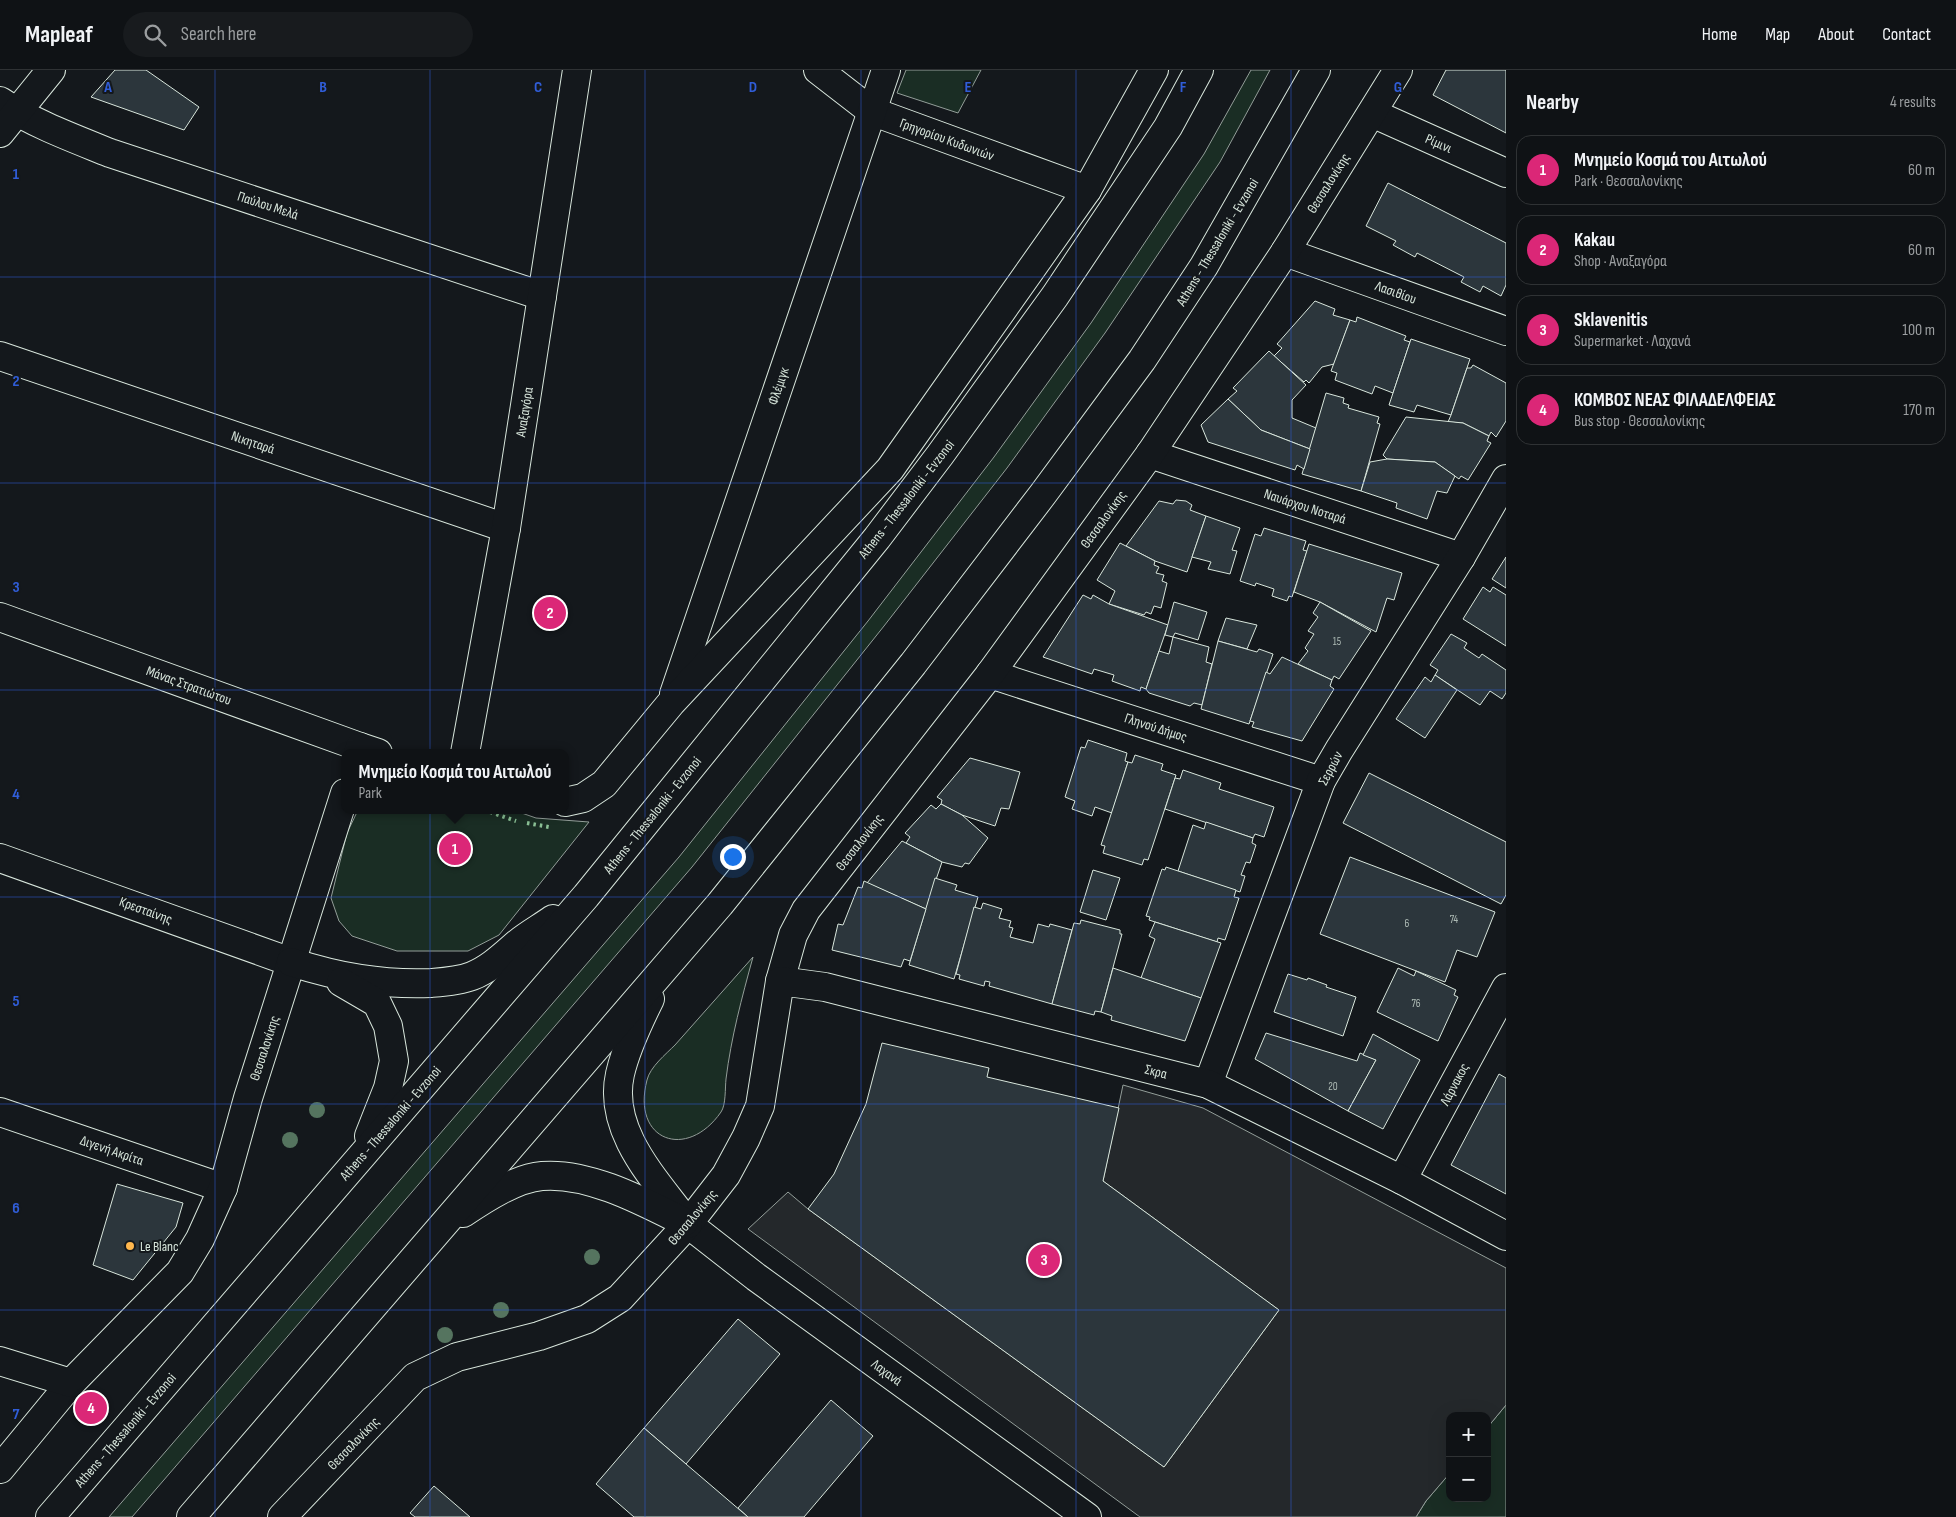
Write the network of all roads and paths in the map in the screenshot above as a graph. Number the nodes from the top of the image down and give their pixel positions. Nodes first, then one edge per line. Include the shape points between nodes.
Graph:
1 (51, 70) edge
2 (576, 70) edge
3 (818, 70) edge
4 (886, 70) edge
5 (1154, 70) edge
6 (1199, 70) edge
7 (1316, 70) edge
8 (1398, 70) edge
9 (9, 107) edge
10 (870, 112) junction
11 (1372, 113) junction
12 (0, 133) edge
13 (1506, 173) edge
14 (1087, 190) junction
15 (1285, 252) junction
16 (542, 296) junction
17 (1506, 331) edge
18 (0, 356) edge
19 (1150, 454) junction
20 (1506, 479) edge
21 (506, 528) junction
22 (1460, 557) junction
23 (0, 617) edge
24 (990, 674) junction
25 (671, 702) junction
26 (360, 749) edge
27 (465, 749) edge
28 (1322, 781) junction
29 (569, 801) edge
30 (341, 806) edge
31 (0, 858) edge
32 (586, 896) junction
33 (291, 962) junction
34 (663, 970) junction
35 (329, 974) junction
36 (780, 981) junction
37 (1506, 988) edge
38 (1208, 1084) junction
39 (0, 1112) edge
40 (360, 1158) junction
41 (1402, 1180) junction
42 (223, 1188) junction
43 (688, 1224) junction
44 (436, 1234) junction
45 (1506, 1236) edge
46 (0, 1361) edge
47 (71, 1384) junction
48 (0, 1469) edge
49 (50, 1517) edge
50 (191, 1517) edge
51 (282, 1517) edge
52 (1087, 1517) edge

1 - 9 main road
2 - 16 main road, Αναξαγόρα
3 - 10 main road, Γρηγορίου Κυδωνιών
4 - 10 main road, Φλέμιγκ
5 - 14 main road
6 - 32 main road, Athens - Thessaloniki - Evzonoi via 1168,127 1056,296 940,456
7 - 34 main road, Athens - Thessaloniki - Evzonoi via 1204,266 1130,376 913,664
8 - 11 main road, Θεσσαλονίκης
9 - 12 main road
9 - 16 main road, Παύλου Μελά via 110,152
10 - 14 main road, Γρηγορίου Κυδωνιών
10 - 25 main road, Φλέμιγκ
11 - 13 main road, Ρίμινι
11 - 15 main road, Θεσσαλονίκης
14 - 25 main road via 890,469
15 - 17 main road, Λασιθίου
15 - 19 main road, Θεσσαλονίκης
16 - 21 main road, Αναξαγόρα
18 - 21 main road, Νικηταρά
19 - 22 main road, Ναυάρχου Νοταρά
19 - 24 main road, Θεσσαλονίκης
20 - 22 main road, Σερρών
21 - 27 main road, Αναξαγόρα
22 - 28 main road, Σερρών
23 - 26 main road, Μάνας Στρατιώτου
24 - 28 main road, Γληνού Δήμος
24 - 36 main road, Θεσσαλονίκης via 806,910 792,935
25 - 29 main road via 604,784 583,798
28 - 38 main road, Σερρών
30 - 33 main road, Θεσσαλονίκης
31 - 33 main road, Κρεσταίνης
32 - 35 main road via 520,941 497,962 472,976 415,984 375,982
32 - 40 main road, Athens - Thessaloniki - Evzonoi
33 - 35 main road, Κρεσταίνης
33 - 42 main road, Θεσσαλονίκης
34 - 43 main road via 629,1044 619,1076 618,1104 624,1130
34 - 44 main road, Athens - Thessaloniki - Evzonoi
35 - 40 main road via 377,1003 388,1026 394,1061 388,1088
36 - 38 main road, Σκρα via 825,987
36 - 43 main road, Θεσσαλονίκης via 760,1106 726,1175
37 - 41 main road, Λάρνακος
38 - 41 main road, Σκρα
39 - 42 main road, Διγενή Ακρίτα
40 - 49 main road, Athens - Thessaloniki - Evzonoi
41 - 45 main road, Σκρα
42 - 47 main road, Θεσσαλονίκης via 200,1239 180,1272
43 - 44 main road via 640,1199 599,1184 542,1176 510,1185 464,1212
43 - 51 main road, Θεσσαλονίκης via 620,1298 587,1319 539,1336 457,1357 415,1378
43 - 52 main road, Λαχανά
44 - 50 main road, Athens - Thessaloniki - Evzonoi
46 - 47 main road
47 - 48 main road, Θεσσαλονίκης

